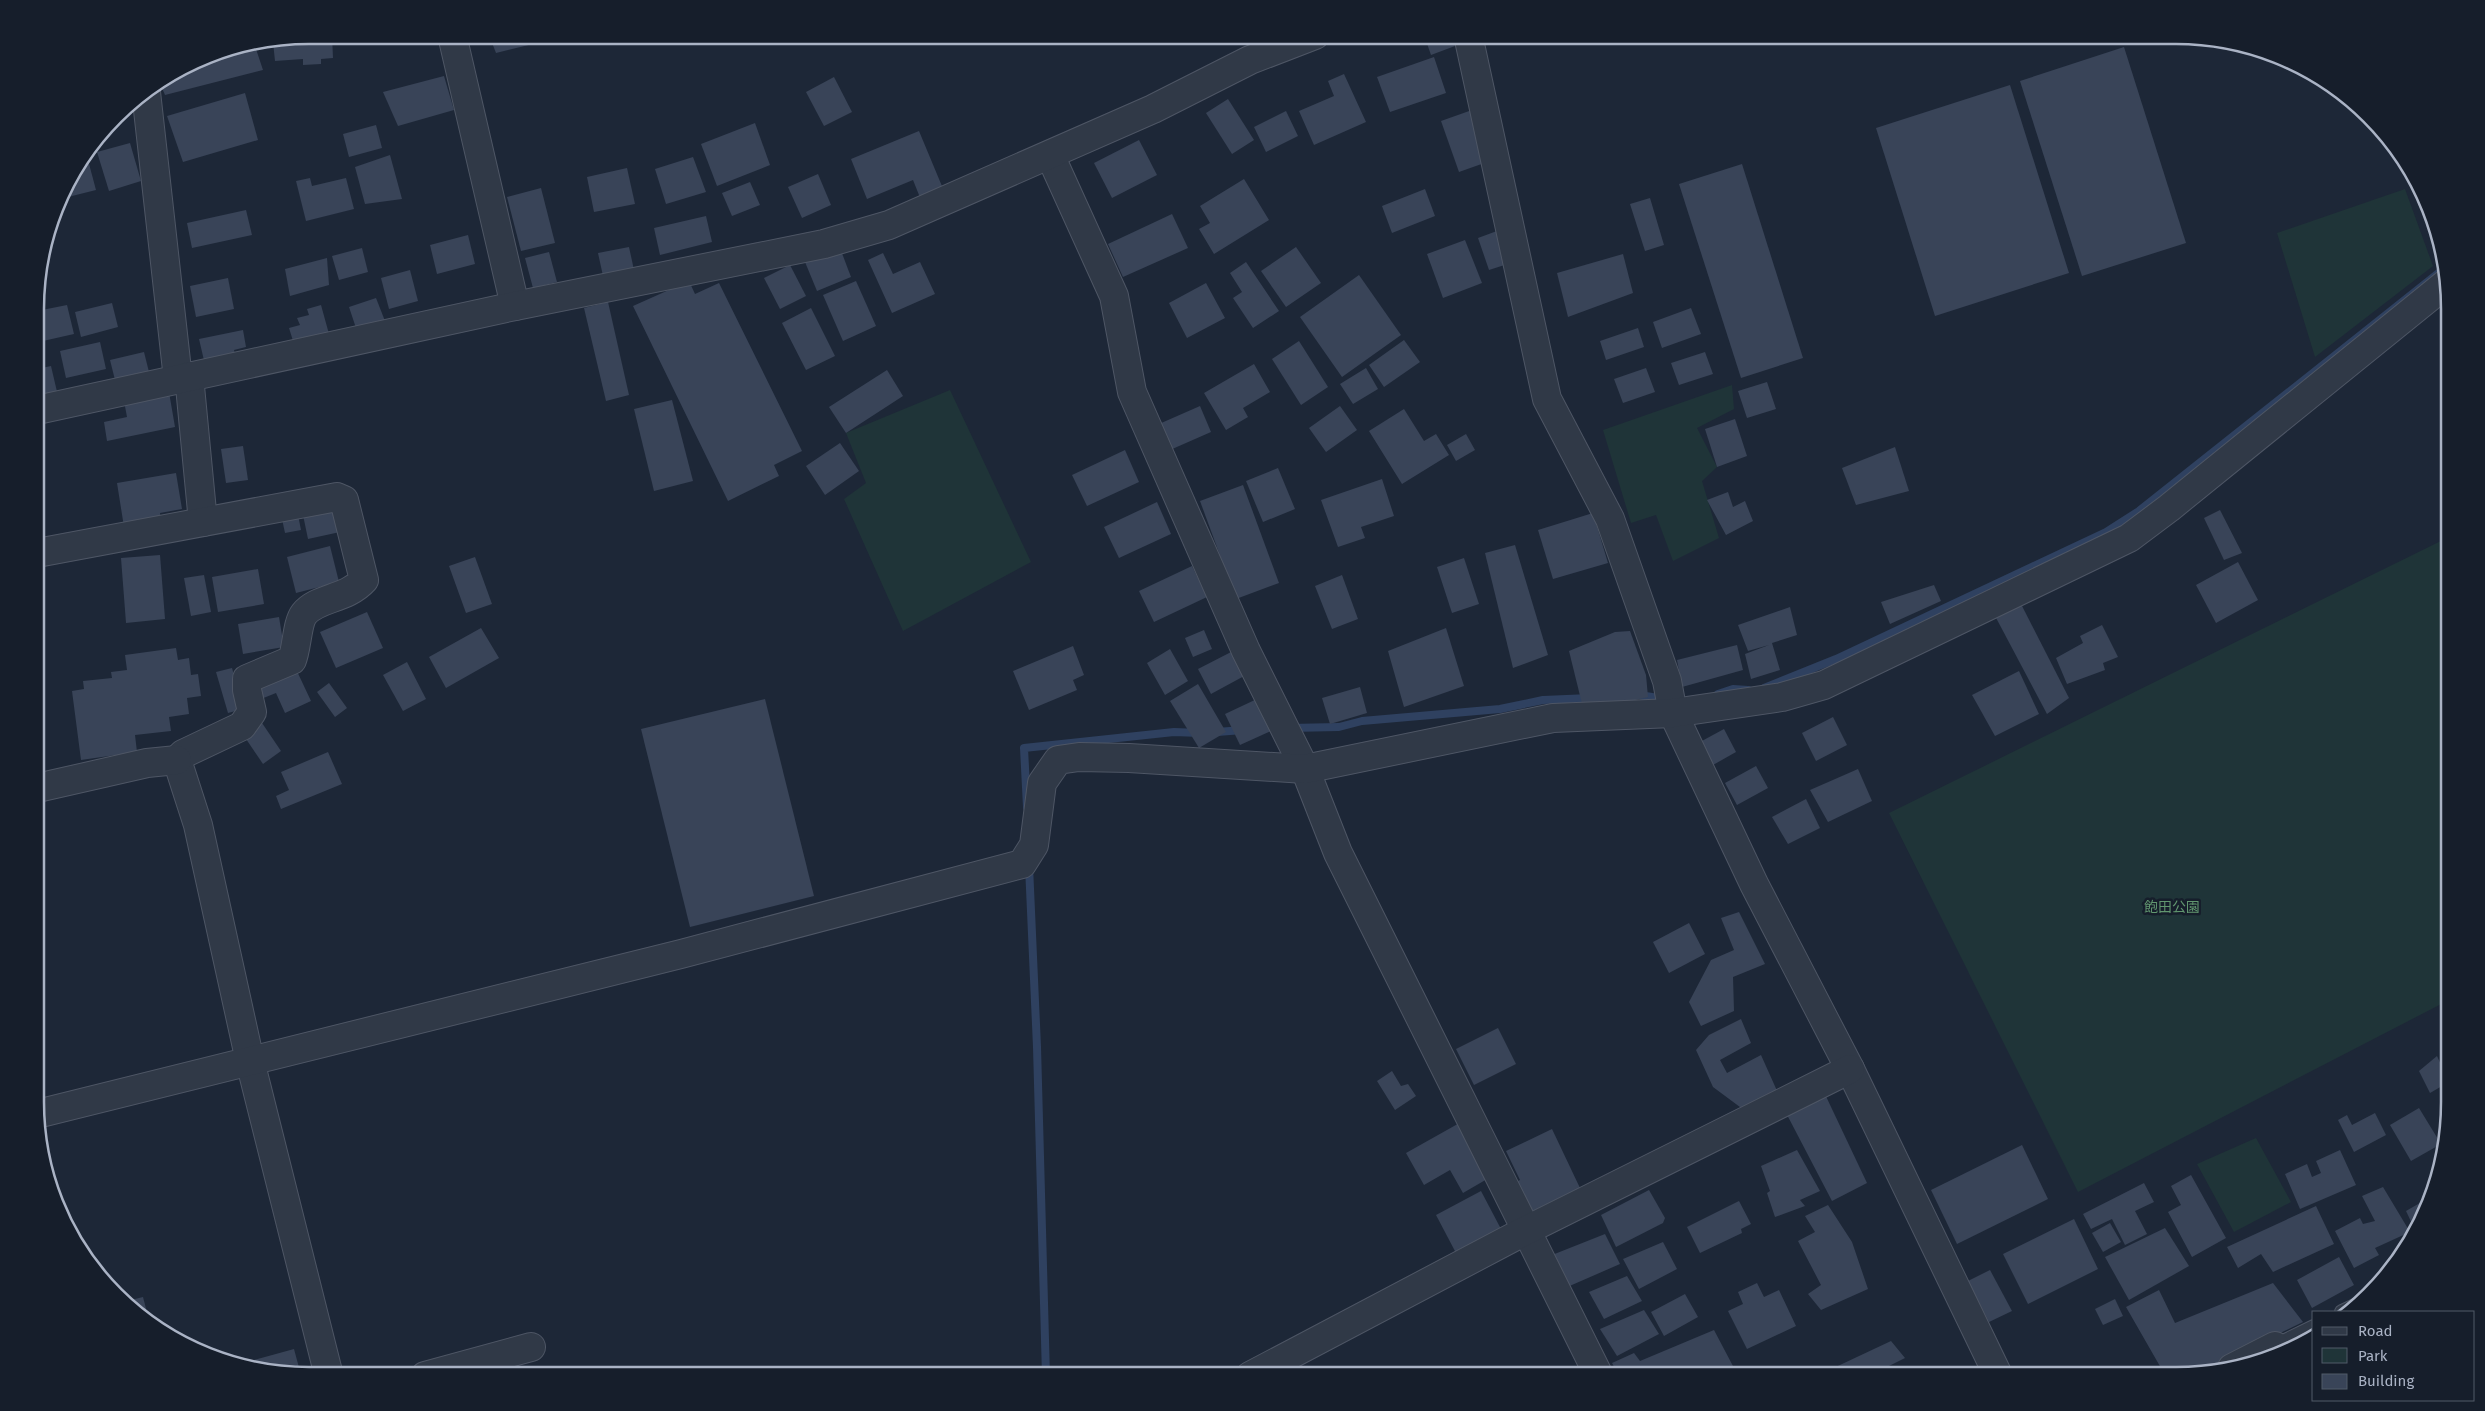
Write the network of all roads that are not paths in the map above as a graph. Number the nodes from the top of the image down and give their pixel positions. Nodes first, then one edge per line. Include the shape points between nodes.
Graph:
1 (454, 44) edge
2 (1292, 44) edge
3 (1470, 44) edge
4 (147, 98) edge
5 (1050, 155) junction
6 (2441, 288) edge
7 (515, 306) junction
8 (184, 378) junction
9 (44, 408) edge
10 (203, 522) junction
11 (44, 552) edge
12 (1672, 713) junction
13 (177, 760) junction
14 (1305, 769) junction
15 (44, 786) edge
16 (250, 1061) junction
17 (1850, 1069) junction
18 (44, 1112) edge
19 (1525, 1232) junction
20 (2312, 1328) edge
21 (2275, 1346) joint
22 (531, 1347) dead end
23 (2260, 1353) edge
24 (327, 1367) edge
25 (463, 1367) edge
26 (1267, 1367) edge
27 (1594, 1367) edge
28 (1994, 1367) edge

1 - 7 street
2 - 5 street via 1250,60 1153,109
3 - 12 street via 1547,399 1610,519 1668,681
4 - 8 street
5 - 7 street via 889,225 824,244
5 - 14 street via 1114,296 1132,392 1246,651
6 - 12 street via 2129,538 1824,685 1782,697
7 - 8 street
8 - 9 street
8 - 10 street
10 - 11 street
10 - 13 street via 336,497 344,500 364,580 355,590 312,606 302,616 292,660 247,679 252,712 242,726 183,754
12 - 14 street via 1553,718
12 - 17 street via 1754,884
13 - 15 street via 147,762
13 - 16 street via 198,826
14 - 16 street via 1095,757 1058,760 1042,783 1034,845 1022,864 681,954
14 - 19 street via 1338,853
16 - 18 street
16 - 24 street
17 - 19 street
17 - 28 street
19 - 26 street
19 - 27 street
20 - 21 lane
21 - 23 street
22 - 25 street

